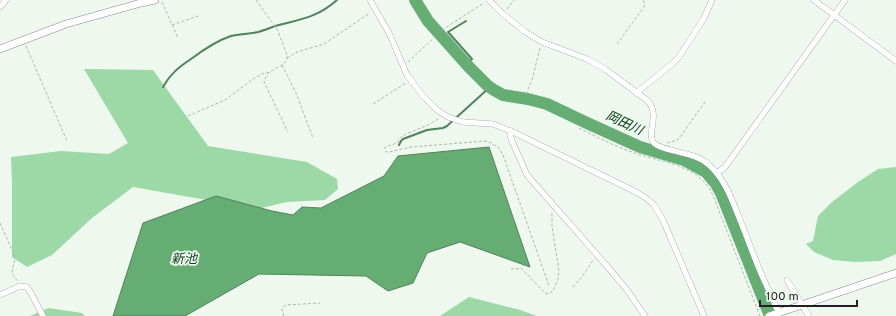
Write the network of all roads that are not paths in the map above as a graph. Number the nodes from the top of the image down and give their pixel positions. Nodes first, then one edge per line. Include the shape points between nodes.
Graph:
1 (6, 0) edge
2 (155, 0) edge
3 (370, 0) edge
4 (490, 0) edge
5 (712, 0) edge
6 (814, 0) edge
7 (846, 0) edge
8 (0, 7) edge
9 (834, 15) junction
10 (0, 50) edge
11 (896, 61) edge
12 (636, 93) junction
13 (511, 131) junction
14 (717, 173) junction
15 (896, 273) edge
16 (787, 280) dead end
17 (0, 295) edge
18 (802, 305) junction
19 (775, 314) edge
20 (44, 316) edge
21 (645, 316) edge
22 (704, 316) edge
23 (809, 316) edge

1 - 8 street
2 - 10 street via 66,24
3 - 13 street via 411,80 437,110 463,122 493,124
4 - 12 street via 524,31 542,42 587,59 605,69
5 - 12 street via 704,18 679,57
6 - 9 street
7 - 9 street
9 - 11 street
9 - 14 street via 725,167
12 - 14 street via 648,101 653,111 654,143 697,157
13 - 21 street via 512,141 527,175 598,256
13 - 22 street via 636,192 654,205 663,220
14 - 19 street via 728,190 775,303
15 - 18 street
16 - 18 street
17 - 20 street via 20,286 26,287
18 - 19 street
18 - 23 street

